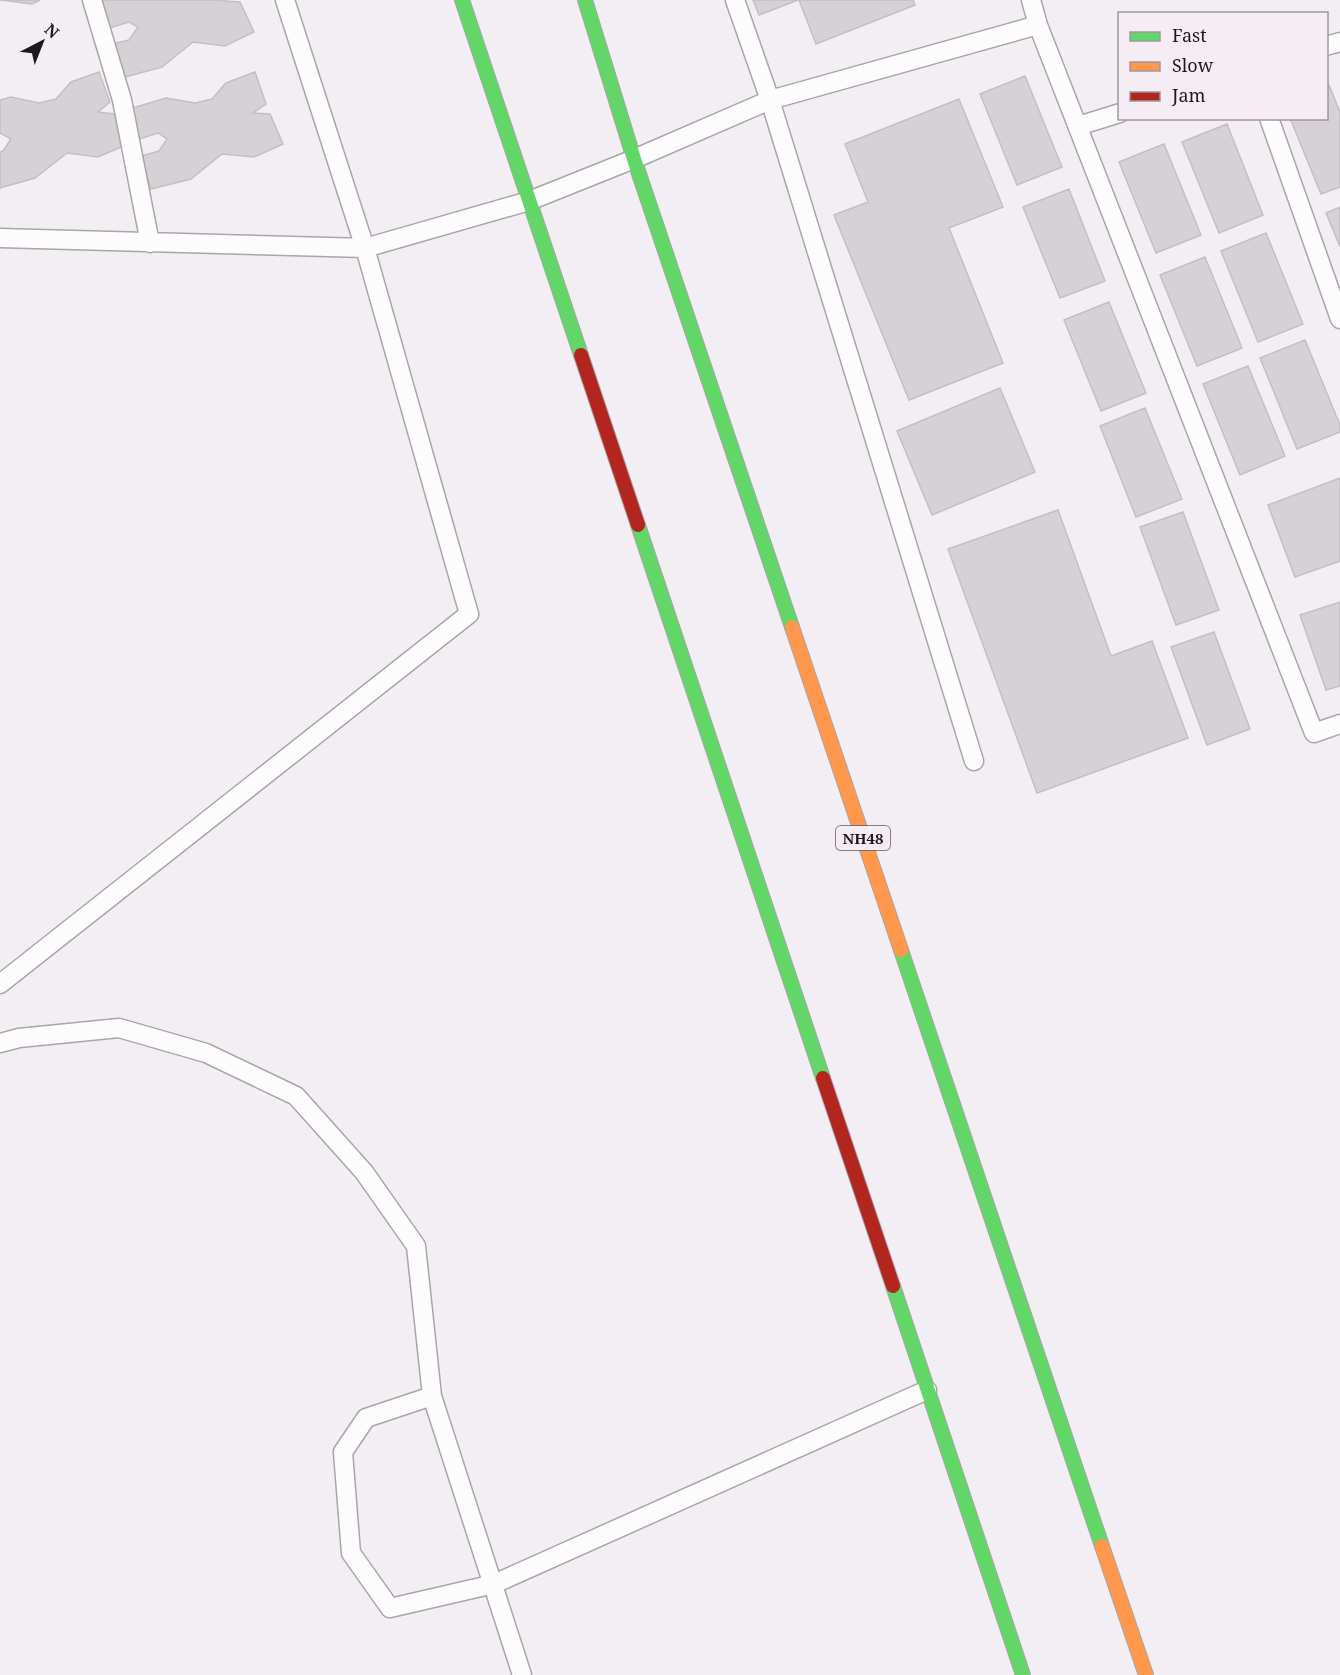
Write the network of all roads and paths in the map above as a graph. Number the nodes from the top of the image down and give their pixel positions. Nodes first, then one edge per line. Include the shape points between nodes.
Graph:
1 (92, 0) edge
2 (285, 0) edge
3 (462, 0) edge
4 (585, 0) edge
5 (735, 0) edge
6 (1031, 0) edge
7 (1038, 25) junction
8 (770, 100) junction
9 (1118, 113) edge
10 (1270, 120) edge
11 (1078, 126) junction
12 (634, 159) junction
13 (529, 201) junction
14 (0, 238) edge
15 (150, 243) junction
16 (365, 249) junction
17 (1340, 319) edge
18 (1340, 724) edge
19 (974, 761) dead end
20 (0, 984) edge
21 (0, 1043) edge
22 (927, 1390) junction
23 (432, 1396) junction
24 (494, 1584) junction
25 (522, 1675) edge
26 (1023, 1675) edge
27 (1146, 1675) edge

1 - 15 lane via 122,100
2 - 16 lane
3 - 13 highway
4 - 12 highway, NH48
5 - 8 lane
6 - 7 lane
7 - 8 lane
7 - 11 lane
8 - 12 lane
8 - 19 lane
9 - 11 lane
10 - 17 lane
11 - 18 lane via 1314,733
12 - 13 lane
12 - 27 highway, NH48
13 - 16 lane
13 - 22 highway
14 - 15 lane
15 - 16 lane
16 - 20 lane via 469,614
21 - 23 lane via 119,1028 206,1053 296,1096 364,1172 416,1246
22 - 24 lane
22 - 26 highway
23 - 24 lane
23 - 24 lane via 366,1419 343,1452 351,1552 390,1608
24 - 25 lane

